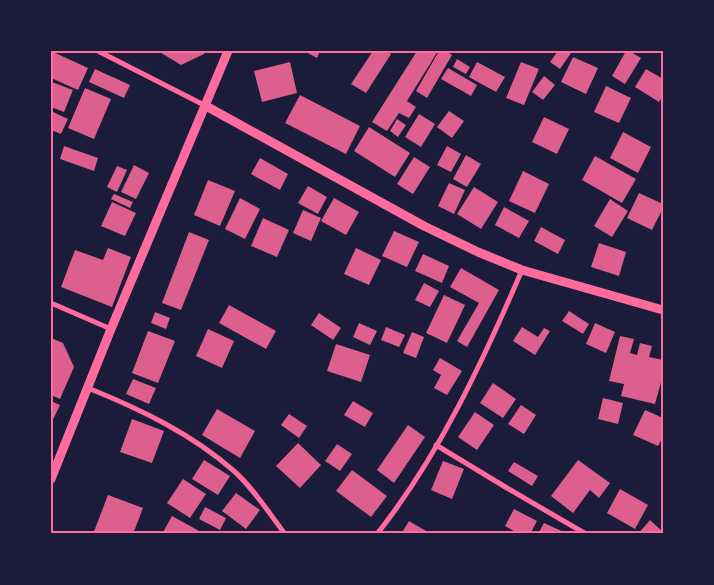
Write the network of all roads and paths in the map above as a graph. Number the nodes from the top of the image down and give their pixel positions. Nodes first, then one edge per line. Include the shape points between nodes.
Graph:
1 (98, 51) edge
2 (228, 51) edge
3 (206, 106) junction
4 (522, 270) junction
5 (51, 303) edge
6 (663, 310) edge
7 (111, 329) junction
8 (88, 388) junction
9 (436, 445) junction
10 (51, 479) edge
11 (285, 534) edge
12 (377, 534) edge
13 (586, 534) edge

1 - 3 street
2 - 3 street
3 - 4 street via 424,226
3 - 7 street
4 - 6 street
4 - 9 street via 493,338
5 - 7 street
7 - 8 street
8 - 10 street
8 - 11 street via 170,426 213,455 250,488
9 - 12 street via 401,504
9 - 13 street

